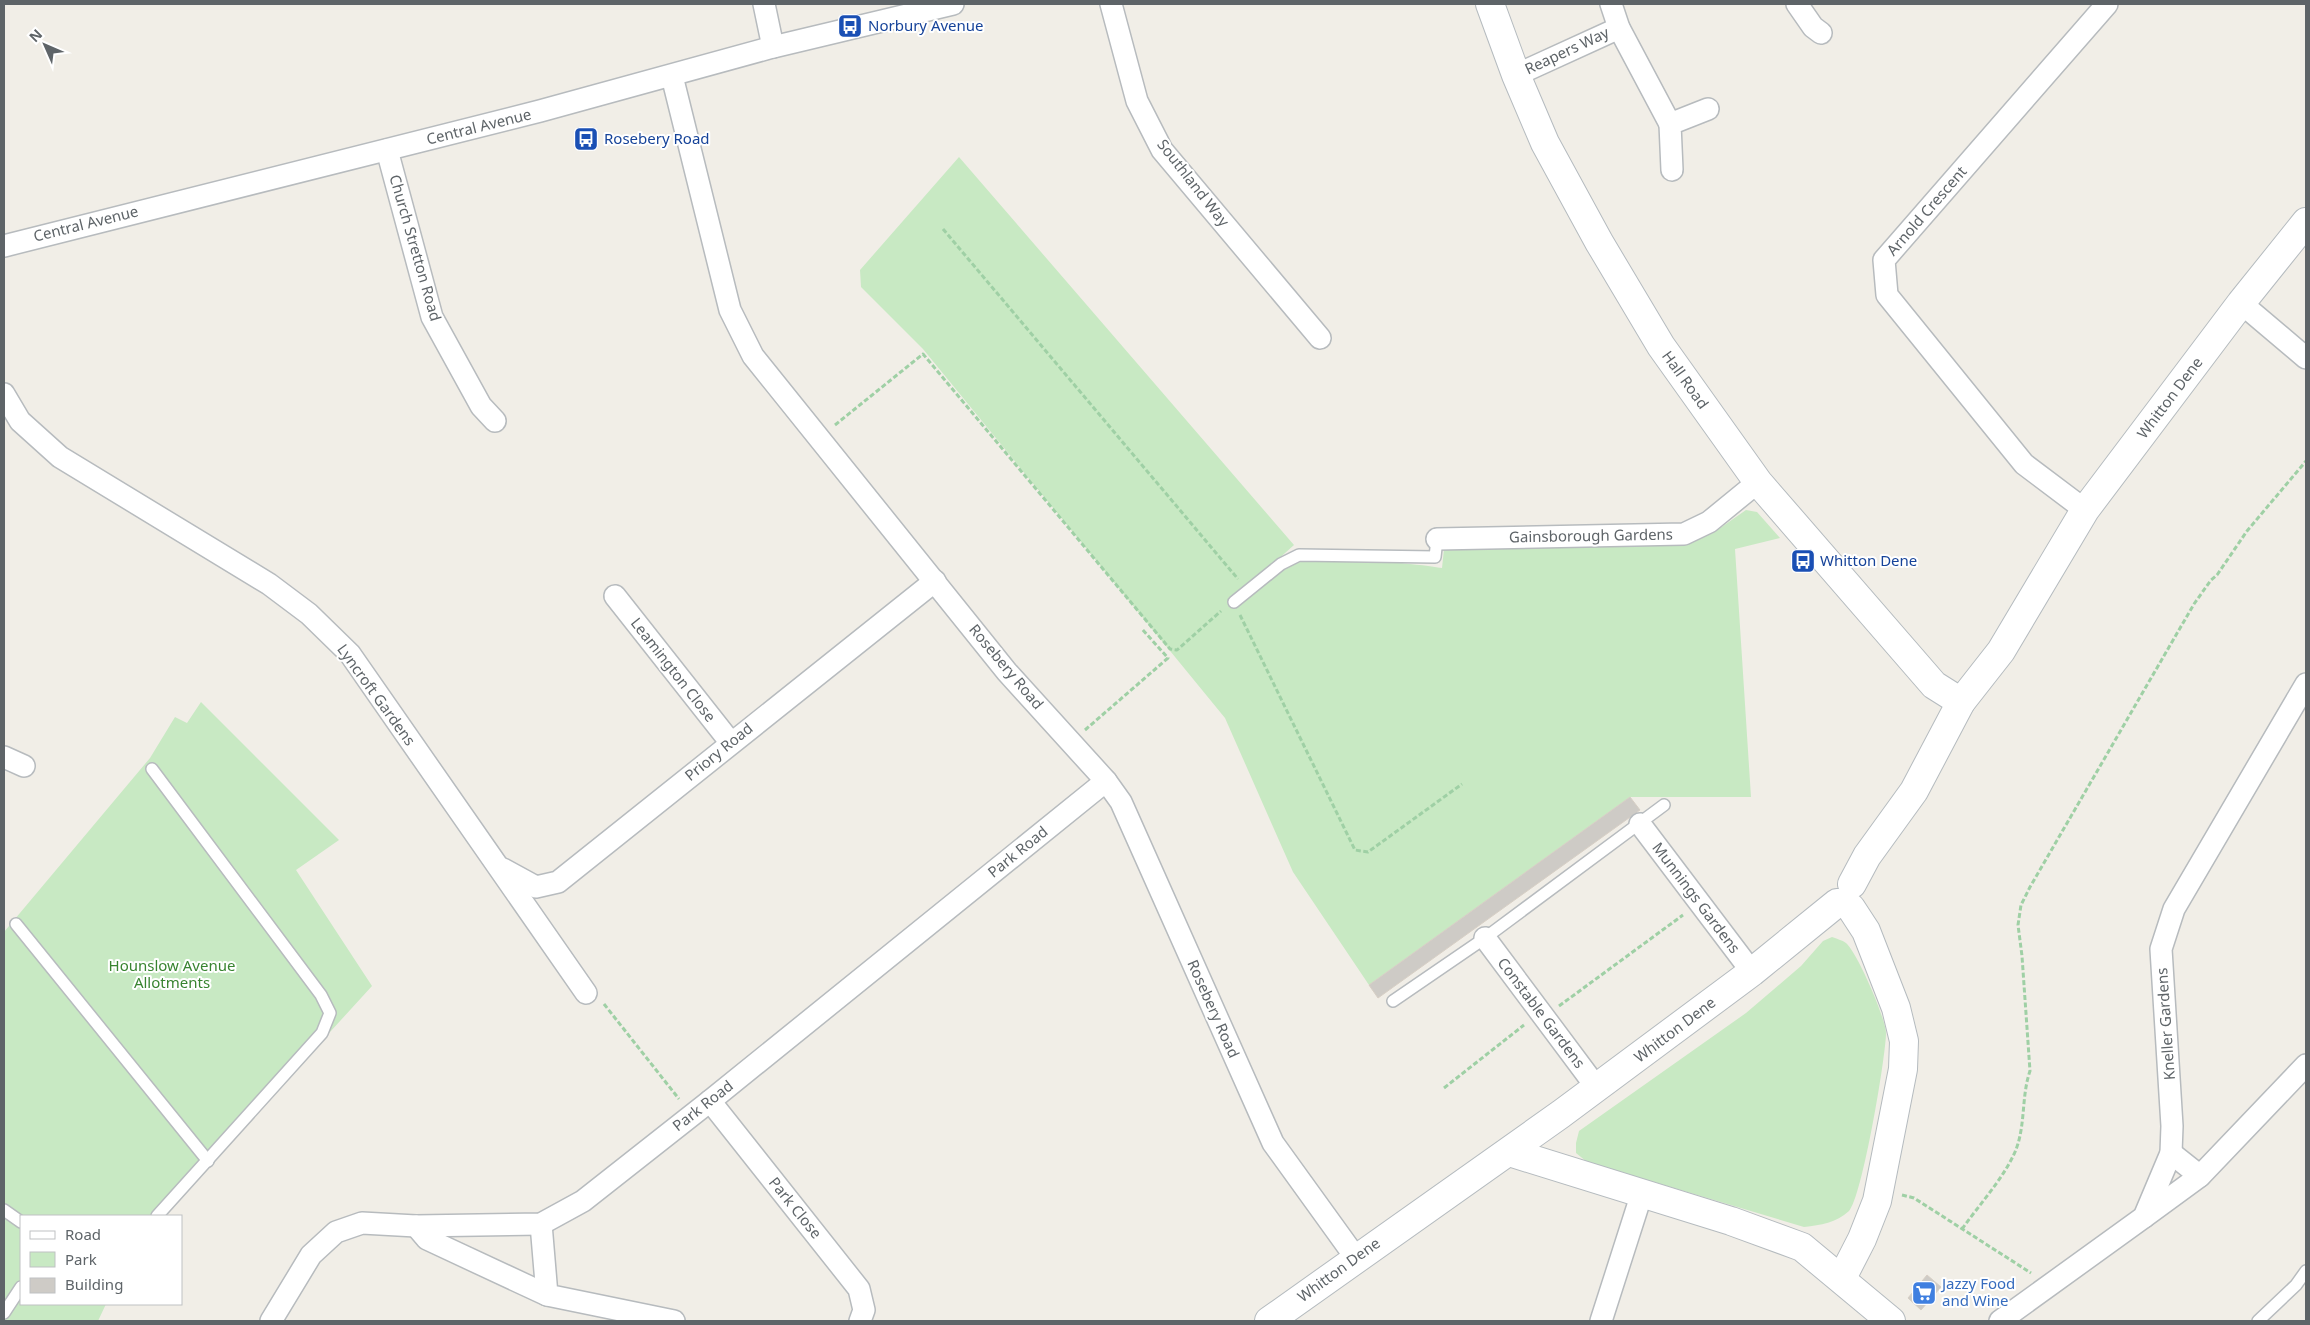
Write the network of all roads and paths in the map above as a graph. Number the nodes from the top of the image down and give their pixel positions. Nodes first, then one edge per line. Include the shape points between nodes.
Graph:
1 (764, 4) edge
2 (953, 4) edge
3 (1111, 4) edge
4 (1490, 4) edge
5 (1611, 4) edge
6 (1797, 4) edge
7 (2107, 4) edge
8 (1619, 28) junction
9 (1821, 33) dead end
10 (774, 47) junction
11 (1516, 75) junction
12 (672, 76) junction
13 (1708, 109) dead end
14 (1670, 124) junction
15 (387, 150) junction
16 (1672, 170) dead end
17 (2306, 222) edge
18 (943, 229) dead end
19 (4, 246) edge
20 (2241, 304) junction
21 (1320, 338) dead end
22 (2306, 358) edge
23 (4, 394) edge
24 (495, 421) dead end
25 (819, 439) junction
26 (2306, 461) edge
27 (1758, 482) junction
28 (2085, 510) junction
29 (1437, 540) joint
30 (1234, 574) dead end
31 (935, 581) junction
32 (615, 596) dead end
33 (1235, 604) junction
34 (1142, 629) dead end
35 (2306, 684) edge
36 (1961, 702) junction
37 (1071, 742) junction
38 (731, 743) junction
39 (4, 757) edge
40 (24, 766) dead end
41 (152, 769) dead end
42 (1106, 781) junction
43 (1462, 784) dead end
44 (1664, 805) dead end
45 (1640, 824) junction
46 (496, 864) junction
47 (1846, 898) junction
48 (1700, 903) junction
49 (16, 924) dead end
50 (1485, 938) junction
51 (1752, 972) junction
52 (586, 993) joint
53 (1393, 1001) dead end
54 (1542, 1014) junction
55 (2306, 1065) edge
56 (1444, 1088) dead end
57 (1597, 1088) junction
58 (710, 1101) junction
59 (692, 1115) junction
60 (1509, 1152) junction
61 (2171, 1153) junction
62 (208, 1161) junction
63 (2200, 1176) junction
64 (1880, 1189) junction
65 (1642, 1193) junction
66 (4, 1210) edge
67 (158, 1215) edge
68 (2144, 1217) junction
69 (20, 1221) edge
70 (541, 1224) junction
71 (416, 1226) junction
72 (1962, 1229) junction
73 (1356, 1258) junction
74 (2306, 1271) edge
75 (1842, 1278) junction
76 (20, 1288) edge
77 (2043, 1289) junction
78 (547, 1295) junction
79 (4, 1313) edge
80 (271, 1321) edge
81 (674, 1321) edge
82 (860, 1321) edge
83 (1269, 1321) edge
84 (1601, 1321) edge
85 (1891, 1321) edge
86 (2000, 1321) edge
87 (2258, 1321) edge

1 - 10 street
2 - 10 street, Central Avenue
3 - 21 street, Southland Way via 1137,101 1162,150
4 - 11 street, Hall Road
5 - 8 street
6 - 9 street
7 - 28 street, Arnold Crescent via 1884,260 1887,295 2024,464
8 - 11 street, Reapers Way
8 - 14 street
10 - 12 street, Central Avenue
11 - 27 street, Hall Road via 1545,143 1661,346
12 - 15 street, Central Avenue
12 - 25 street, Rosebery Road via 730,310 753,356
13 - 14 street
14 - 16 street
15 - 19 street, Central Avenue
15 - 24 street, Church Stretton Road via 432,317 481,406
17 - 20 street, Whitton Dene
18 - 30 path
20 - 22 street
20 - 28 street, Whitton Dene
23 - 46 street, Lyncroft Gardens via 20,421 60,458 269,584 309,614 350,654
25 - 31 street, Rosebery Road
25 - 33 path via 923,354 1170,649 1177,650 1225,608
26 - 72 path via 2247,531 2194,604 2072,812 2022,905 2018,925 2030,1071 2025,1084 2021,1128 2015,1152
27 - 29 street, Gainsborough Gardens via 1708,522 1684,534
27 - 36 street, Hall Road via 1934,684
28 - 36 street, Whitton Dene via 2001,651
29 - 33 lane via 1435,557 1299,555 1281,564
31 - 37 street, Rosebery Road via 1007,672
31 - 38 street, Priory Road
32 - 38 street, Leamington Close
33 - 43 path via 1355,850 1368,852
34 - 37 path via 1168,658
35 - 61 street, Kneller Gardens via 2174,909 2161,949
36 - 47 street, Whitton Dene via 1914,792 1867,856
37 - 42 street, Rosebery Road
38 - 46 street, Priory Road via 558,882 536,887
39 - 40 street
41 - 62 lane via 321,995 330,1013 322,1033
42 - 58 street, Park Road
42 - 73 street, Rosebery Road via 1121,802 1273,1143
44 - 45 lane
45 - 48 street, Munnings Gardens
45 - 50 lane
46 - 52 street, Lyncroft Gardens
47 - 51 street, Whitton Dene
47 - 64 street via 1866,931 1896,1008 1904,1041 1903,1069
48 - 51 street, Munnings Gardens
48 - 54 path
49 - 62 lane
50 - 53 lane
50 - 54 street, Constable Gardens
51 - 57 street, Whitton Dene
52 - 59 path via 603,1003
54 - 56 path
54 - 57 street, Constable Gardens
55 - 63 street
57 - 60 street, Whitton Dene
58 - 59 street, Park Road
58 - 82 street, Park Close via 859,1288 864,1310
59 - 70 street, Park Road via 583,1201
60 - 65 street
60 - 73 street, Whitton Dene
61 - 63 street
61 - 68 street, Kneller Gardens
62 - 67 lane
63 - 68 street
64 - 72 path via 1914,1198
64 - 75 street via 1862,1239
65 - 75 street via 1802,1246
65 - 84 street
66 - 69 lane
68 - 77 street
70 - 71 street, Park Road
70 - 78 street
71 - 78 street via 427,1239
71 - 80 street, Park Road via 362,1223 336,1232 312,1255
72 - 77 path via 2031,1273
73 - 83 street, Whitton Dene
74 - 87 lane
75 - 85 street
76 - 79 lane
77 - 86 street
78 - 81 street

